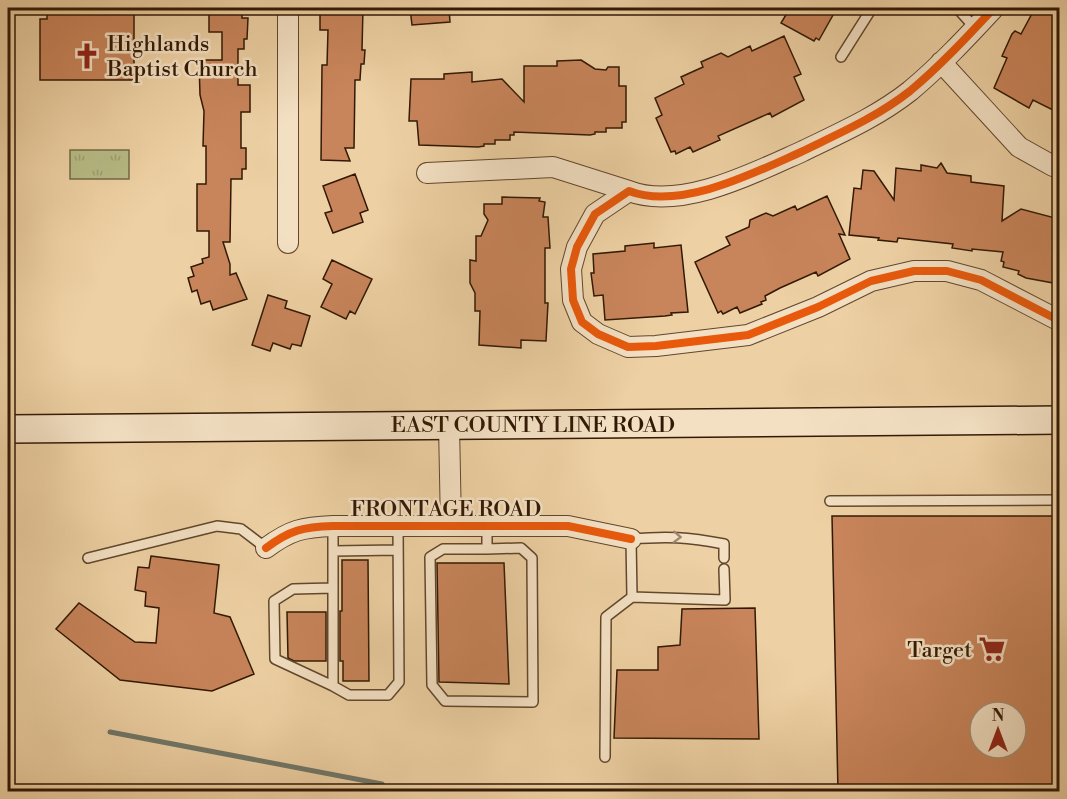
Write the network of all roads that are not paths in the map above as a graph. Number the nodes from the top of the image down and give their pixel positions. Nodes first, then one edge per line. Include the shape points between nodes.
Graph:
1 (288, 8) edge
2 (872, 8) edge
3 (957, 8) edge
4 (994, 8) edge
5 (975, 28) junction
6 (841, 57) dead end
7 (941, 62) junction
8 (1059, 167) edge
9 (427, 173) dead end
10 (629, 190) junction
11 (288, 243) dead end
12 (1059, 321) edge
13 (1059, 420) edge
14 (449, 425) junction
15 (8, 429) edge
16 (1059, 500) edge
17 (830, 501) dead end
18 (487, 525) junction
19 (333, 526) junction
20 (398, 526) junction
21 (451, 526) junction
22 (630, 539) junction
23 (266, 548) joint
24 (487, 549) junction
25 (399, 550) junction
26 (333, 551) junction
27 (88, 558) dead end
28 (724, 558) dead end
29 (724, 569) dead end
30 (333, 588) junction
31 (632, 597) junction
32 (333, 686) junction
33 (605, 757) dead end

1 - 11 street
2 - 6 lane
3 - 5 lane
4 - 5 street
5 - 7 street
7 - 8 street via 1019,147
7 - 10 street via 876,115 741,179 693,193 655,196
9 - 10 street via 553,167
10 - 12 street via 595,214 577,247 571,269 573,300 582,322 628,347 748,335 818,308 871,281 922,271 947,271 981,280
13 - 14 main road, EAST COUNTY LINE ROAD
14 - 15 main road, EAST COUNTY LINE ROAD
14 - 21 street
16 - 17 lane
18 - 21 street, FRONTAGE ROAD
18 - 22 street, FRONTAGE ROAD via 568,526
18 - 24 lane
19 - 20 street, FRONTAGE ROAD
19 - 23 street, FRONTAGE ROAD via 290,532
19 - 26 lane
20 - 21 street, FRONTAGE ROAD
20 - 25 lane
22 -> 28 lane via 687,537 724,544
22 - 31 lane
23 - 27 lane via 241,529 217,526
24 - 24 lane via 443,549 430,557 432,685 445,701 533,702 532,558 521,548
25 - 26 lane
25 - 32 lane via 399,682 388,695 349,695
26 - 30 lane
29 - 31 lane via 725,600
30 - 32 lane
30 - 32 lane via 293,589 274,601 275,659
31 - 33 lane via 606,617

